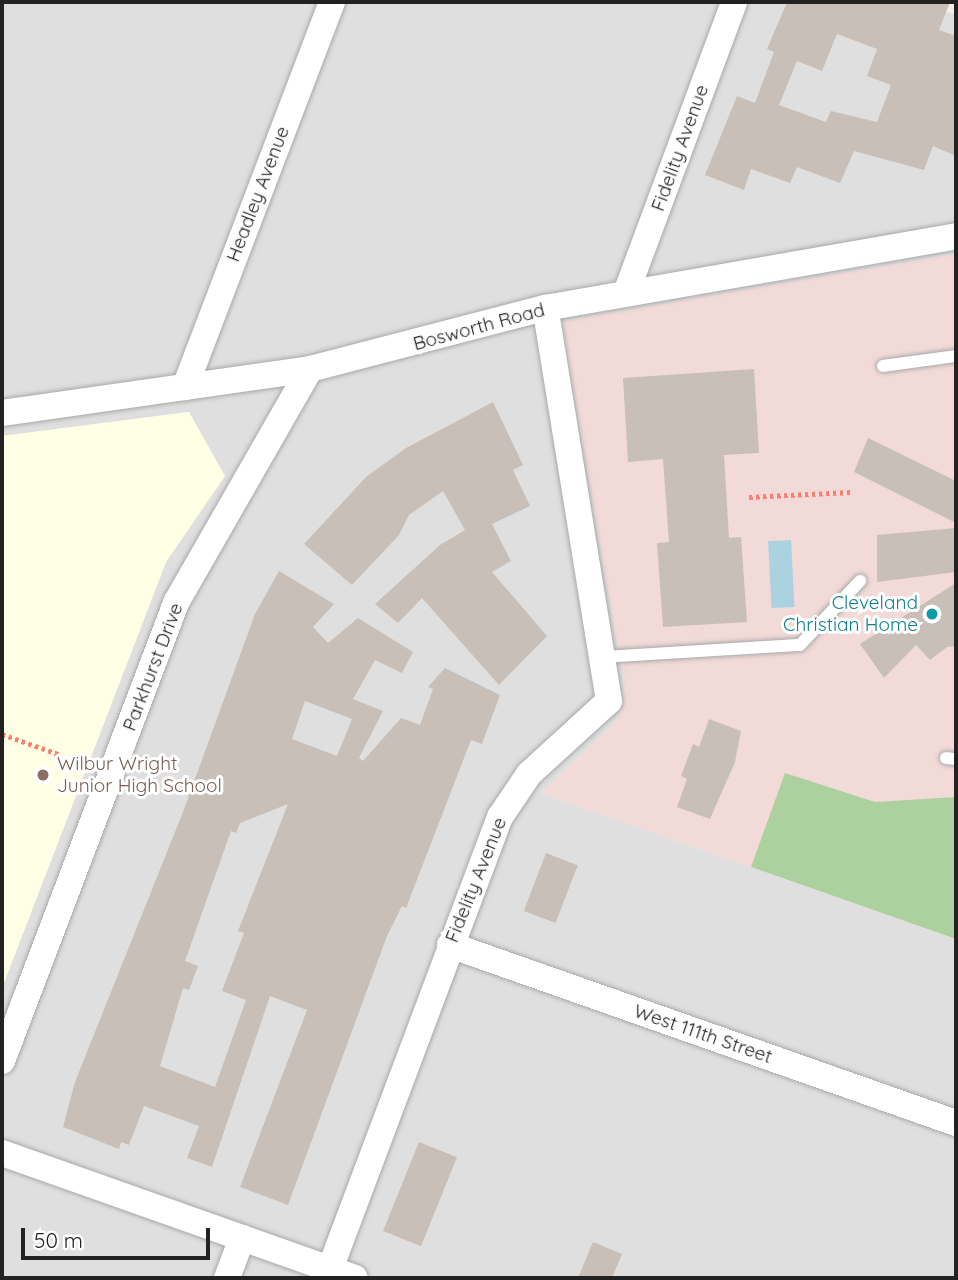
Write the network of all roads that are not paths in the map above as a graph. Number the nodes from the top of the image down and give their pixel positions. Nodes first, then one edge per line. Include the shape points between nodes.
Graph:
1 (332, 2) edge
2 (734, 2) edge
3 (956, 236) edge
4 (626, 293) junction
5 (545, 308) junction
6 (956, 356) edge
7 (883, 366) dead end
8 (310, 369) junction
9 (185, 387) junction
10 (2, 413) edge
11 (860, 581) dead end
12 (601, 657) junction
13 (450, 945) junction
14 (2, 1061) edge
15 (956, 1123) edge
16 (2, 1153) edge
17 (242, 1238) junction
18 (330, 1269) junction
19 (227, 1278) edge
20 (355, 1278) edge

1 - 9 street, Headley Avenue
2 - 4 street, Fidelity Avenue
3 - 4 street, Bosworth Road
4 - 5 street, Bosworth Road
5 - 8 street, Bosworth Road
5 - 12 street, Fidelity Avenue
6 - 7 lane
8 - 9 street, Bosworth Road
8 - 14 street, Parkhurst Drive via 177,601
9 - 10 street, Bosworth Road
11 - 12 lane via 800,645
12 - 13 street, Fidelity Avenue via 609,701 529,774 500,817
13 - 15 street, West 111th Street
13 - 18 street, Fidelity Avenue
16 - 17 street
17 - 18 street
17 - 19 street
18 - 20 street

